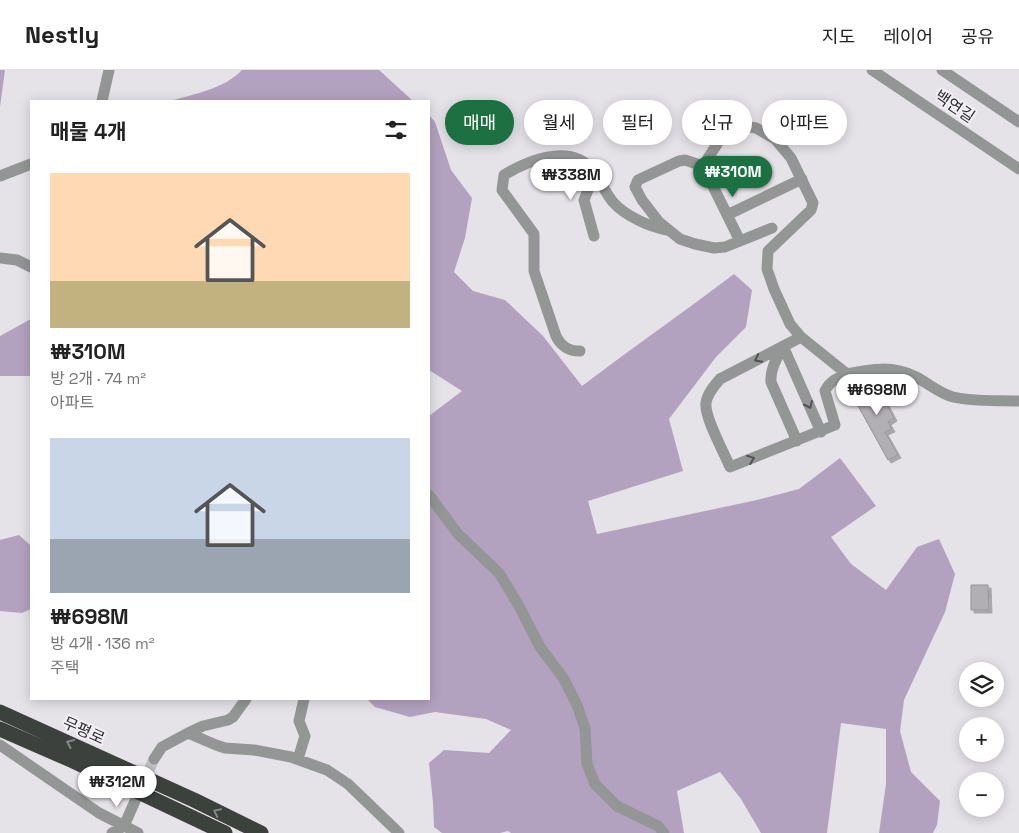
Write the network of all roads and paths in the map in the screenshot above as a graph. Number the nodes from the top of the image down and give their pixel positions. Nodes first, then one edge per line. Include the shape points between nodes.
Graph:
1 (109, 70) edge
2 (872, 70) edge
3 (942, 70) edge
4 (102, 100) edge
5 (1019, 122) edge
6 (30, 164) edge
7 (703, 166) junction
8 (1019, 169) edge
9 (0, 176) edge
10 (598, 178) junction
11 (802, 179) junction
12 (727, 215) junction
13 (772, 228) dead end
14 (669, 230) junction
15 (594, 236) dead end
16 (740, 241) junction
17 (0, 258) edge
18 (30, 266) edge
19 (801, 337) junction
20 (783, 346) junction
21 (580, 351) dead end
22 (855, 372) junction
23 (1019, 401) edge
24 (821, 432) junction
25 (797, 442) junction
26 (430, 496) edge
27 (245, 700) edge
28 (304, 700) edge
29 (0, 712) edge
30 (0, 729) edge
31 (188, 733) junction
32 (0, 745) edge
33 (154, 759) tunnel mouth
34 (298, 759) junction
35 (135, 801) dead end
36 (124, 826) junction
37 (112, 833) edge
38 (138, 833) edge
39 (224, 833) edge
40 (261, 833) edge
41 (399, 833) edge
42 (664, 833) edge

1 - 4 street
2 - 8 street, 백연길
3 - 5 street
6 - 9 street
7 - 11 street via 728,127 737,125 756,128 775,138
7 - 12 street
7 - 14 street via 678,160 638,180 635,187 642,200
10 - 14 street via 617,207 658,228
10 - 15 street via 584,200
10 - 21 street via 582,161 556,156 509,172 504,175 502,183 502,190 534,234 534,271 558,341 568,350
11 - 12 street
11 - 19 street via 813,203 811,210 768,251 767,269 790,324
12 - 16 street
13 - 16 street
14 - 16 street via 680,239 714,248
17 - 18 street
19 - 20 street
19 - 22 street via 847,374
20 -> 24 street
20 - 25 street via 773,366 771,382
20 -> 25 street via 720,379 706,401 706,412 730,467
22 - 23 street via 884,368 901,371 952,397
22 - 24 street via 834,379 828,385 825,391 836,426
24 - 25 street
26 - 42 street via 458,534 498,573 540,647 564,679 584,728 587,764 595,784 617,806 658,826
27 - 31 street via 228,720
28 - 34 street via 299,721 305,736
40 -> 29 highway, 무평로
30 - 39 highway, 무평로
31 - 33 street via 162,747
31 - 34 street via 225,748
32 - 36 street via 71,795
34 - 41 street via 337,775
35 - 36 street
36 - 37 street
36 - 38 street

